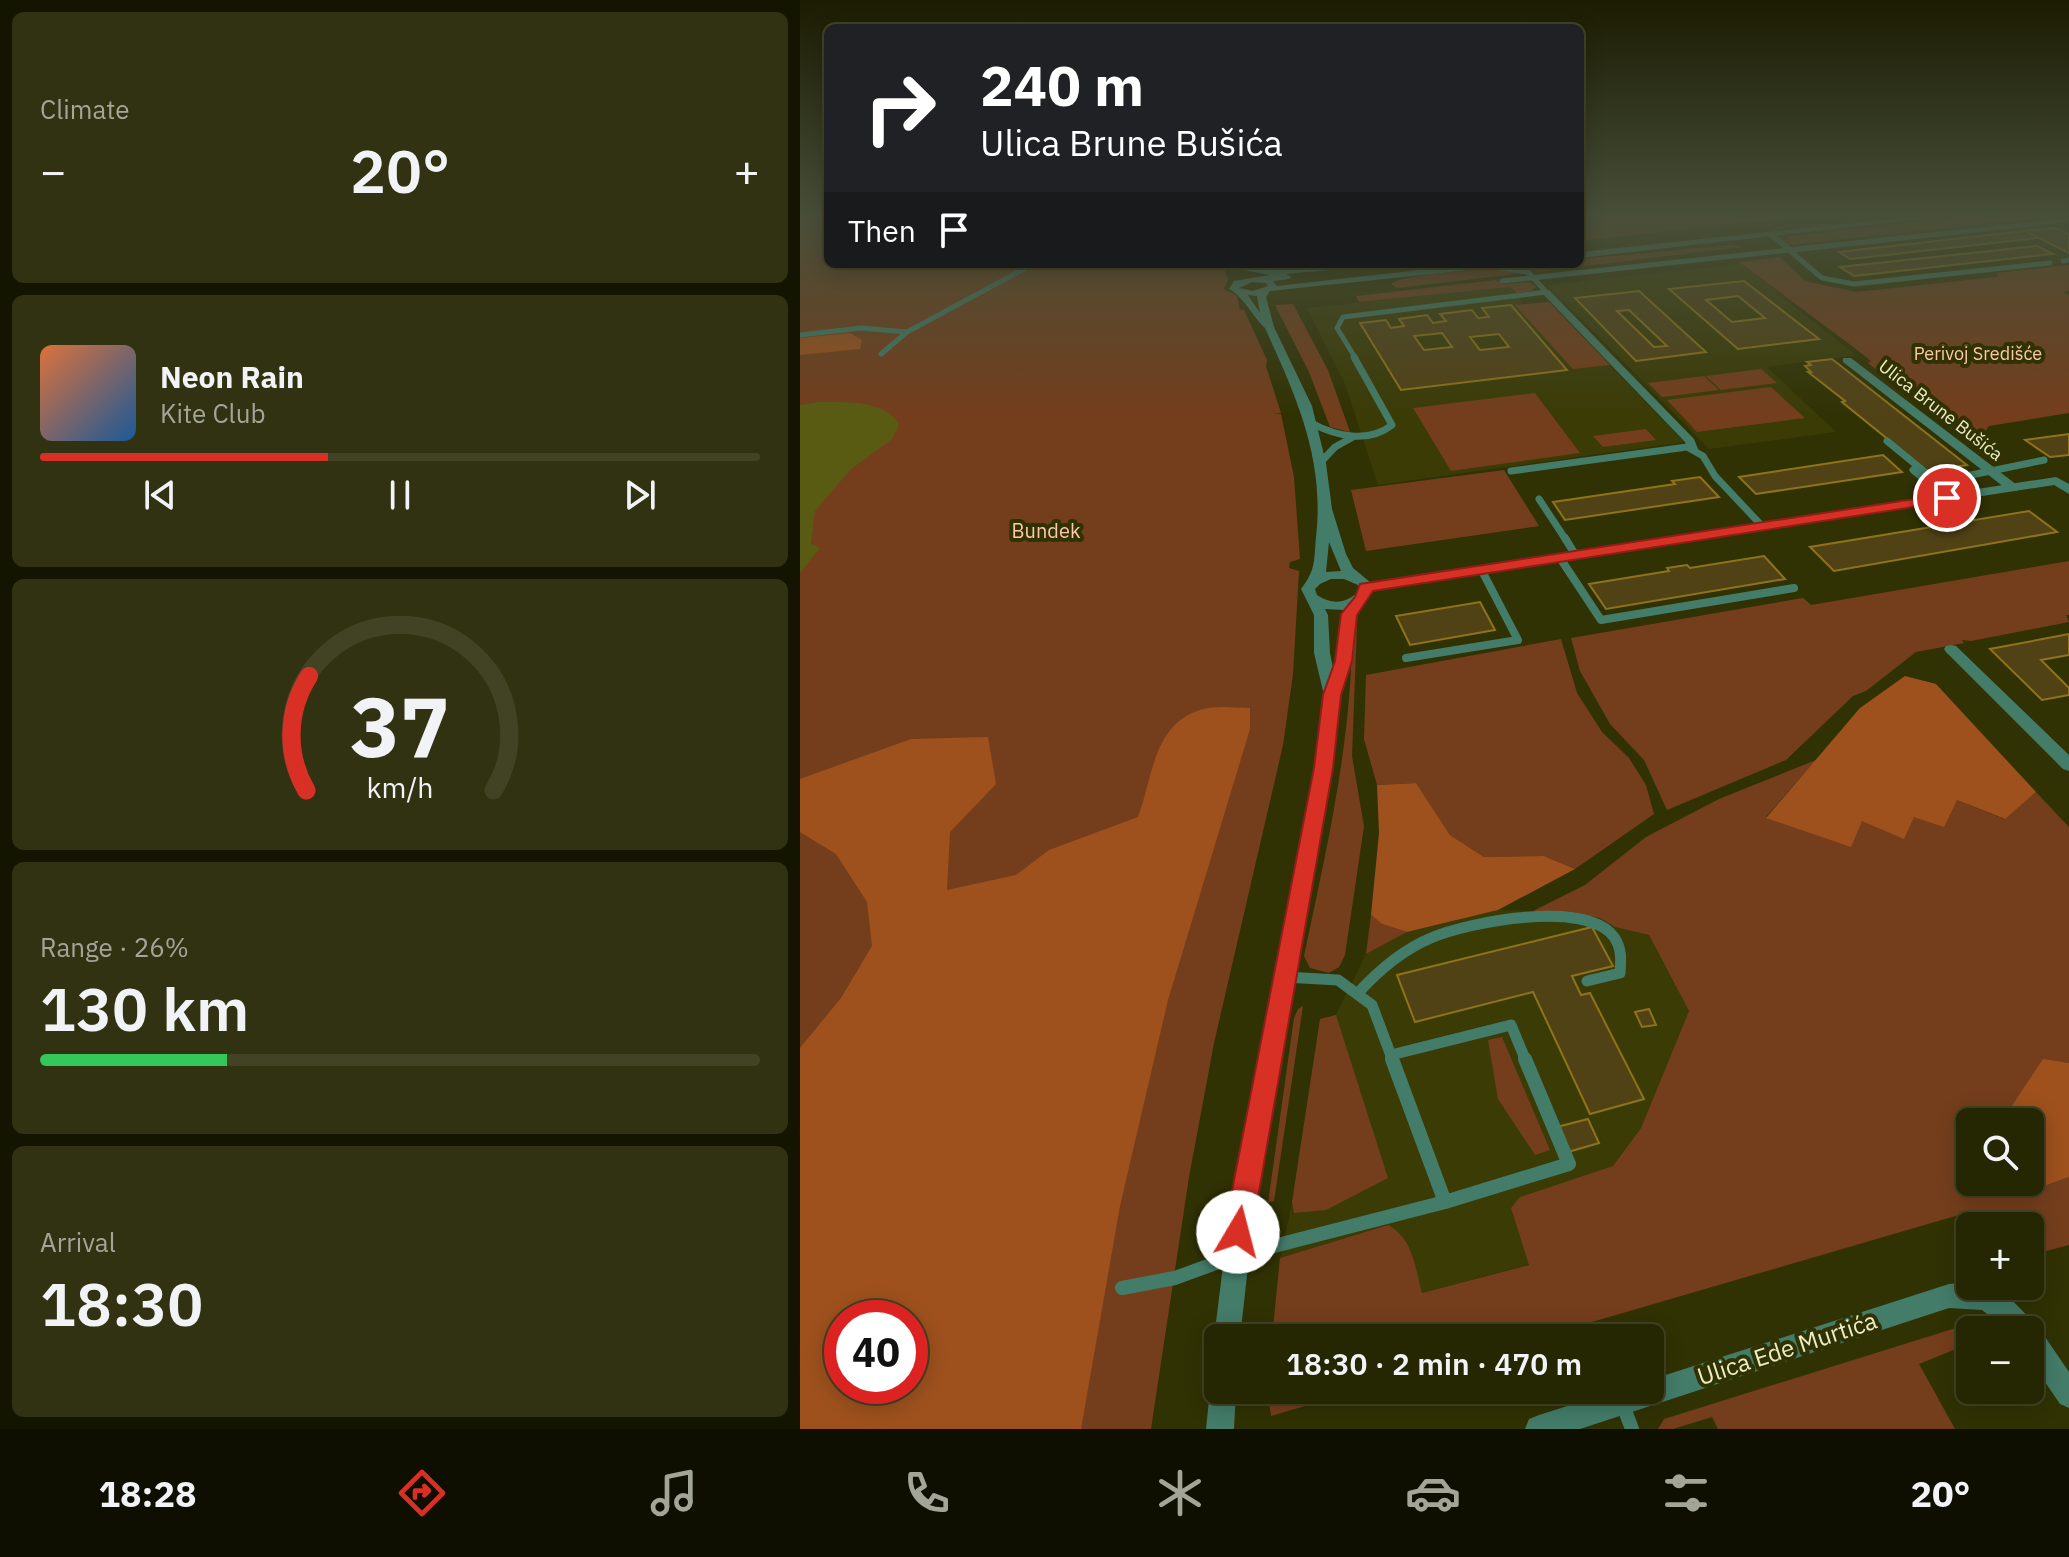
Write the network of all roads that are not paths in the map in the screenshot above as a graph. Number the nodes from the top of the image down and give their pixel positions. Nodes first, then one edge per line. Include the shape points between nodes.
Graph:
1 (998, 283) edge
2 (1239, 283) edge
3 (1250, 283) edge
4 (1271, 283) edge
5 (1317, 283) edge
6 (1537, 283) edge
7 (1304, 284) junction
8 (1239, 288) junction
9 (1268, 291) junction
10 (1546, 292) junction
11 (1267, 311) junction
12 (1269, 327) junction
13 (907, 332) junction
14 (800, 335) edge
15 (881, 354) dead end
16 (1847, 360) dead end
17 (1311, 423) junction
18 (1356, 436) junction
19 (1887, 441) dead end
20 (1693, 449) junction
21 (1889, 450) dead end
22 (2044, 460) dead end
23 (1320, 463) junction
24 (1511, 471) dead end
25 (1992, 472) junction
26 (2062, 480) edge
27 (2013, 488) junction
28 (2069, 490) edge
29 (1947, 498) junction
30 (1539, 499) dead end
31 (1326, 509) junction
32 (1763, 527) junction
33 (1576, 556) junction
34 (1560, 558) junction
35 (1482, 571) junction
36 (1354, 577) junction
37 (1315, 581) junction
38 (1366, 587) junction
39 (1794, 588) dead end
40 (1314, 601) junction
41 (1357, 602) junction
42 (1951, 649) dead end
43 (1406, 658) dead end
44 (1332, 695) junction
45 (2069, 765) edge
46 (1285, 977) junction
47 (1587, 981) dead end
48 (1358, 993) junction
49 (1391, 1055) junction
50 (1445, 1202) junction
51 (1235, 1256) junction
52 (1122, 1288) dead end
53 (2010, 1316) edge
54 (1228, 1324) edge
55 (2044, 1358) edge
56 (1664, 1388) edge
57 (2069, 1395) edge
58 (1222, 1404) edge
59 (1617, 1404) edge
60 (1622, 1404) edge
61 (1579, 1423) edge
62 (1220, 1429) edge
63 (1539, 1429) edge
64 (1632, 1429) edge

1 - 13 lane
2 - 8 street
3 - 8 street
4 - 9 street
5 - 7 street
6 - 10 lane
7 - 9 street
7 - 11 street via 1278,293
8 - 9 street
8 - 12 street
9 - 11 street via 1261,297
10 - 18 lane via 1339,320 1339,332 1391,421 1390,429
10 - 20 street
11 - 12 street
12 - 17 street
13 - 14 lane via 861,328
13 - 15 lane
16 - 25 street, Ulica Brune Bušića
17 - 18 lane via 1330,433
17 - 23 street
18 - 23 lane
19 - 25 lane via 1937,482
20 - 24 lane
20 - 32 lane
21 - 29 lane
22 - 25 lane
23 - 31 street
25 - 27 street, Ulica Brune Bušića
26 - 27 street, Ulica Brune Bušića
26 - 28 street
27 - 29 street, Ulica Brune Bušića
29 - 32 street, Ulica Brune Bušića
30 - 33 lane
31 - 36 street via 1340,560
31 - 37 street
32 - 33 street, Ulica Brune Bušića
33 - 34 street, Ulica Brune Bušića
34 - 35 street, Ulica Brune Bušića
34 - 39 lane via 1601,620
35 - 38 street, Ulica Brune Bušića
35 - 43 lane via 1518,640
36 - 37 street via 1329,575
36 - 38 street
37 - 40 street via 1308,593
38 - 41 street
40 - 41 street via 1339,607
40 - 44 street via 1321,615 1322,653
41 - 44 street via 1349,614
42 - 45 street
44 - 46 street
46 - 48 lane via 1338,980
46 - 51 street
47 - 48 lane via 1620,973 1622,954 1612,934 1585,922 1499,918 1432,937 1384,964
48 - 49 lane via 1372,1005
49 - 50 lane
49 - 50 lane via 1511,1025 1569,1164
50 - 51 lane
51 - 52 lane via 1175,1278
51 - 54 street
53 - 56 street, Ulica Ede Murtića via 1991,1298 1949,1296
55 - 57 street
58 - 62 street
59 - 61 street, Ulica Ede Murtića
60 - 64 lane
61 - 63 street, Ulica Ede Murtića

